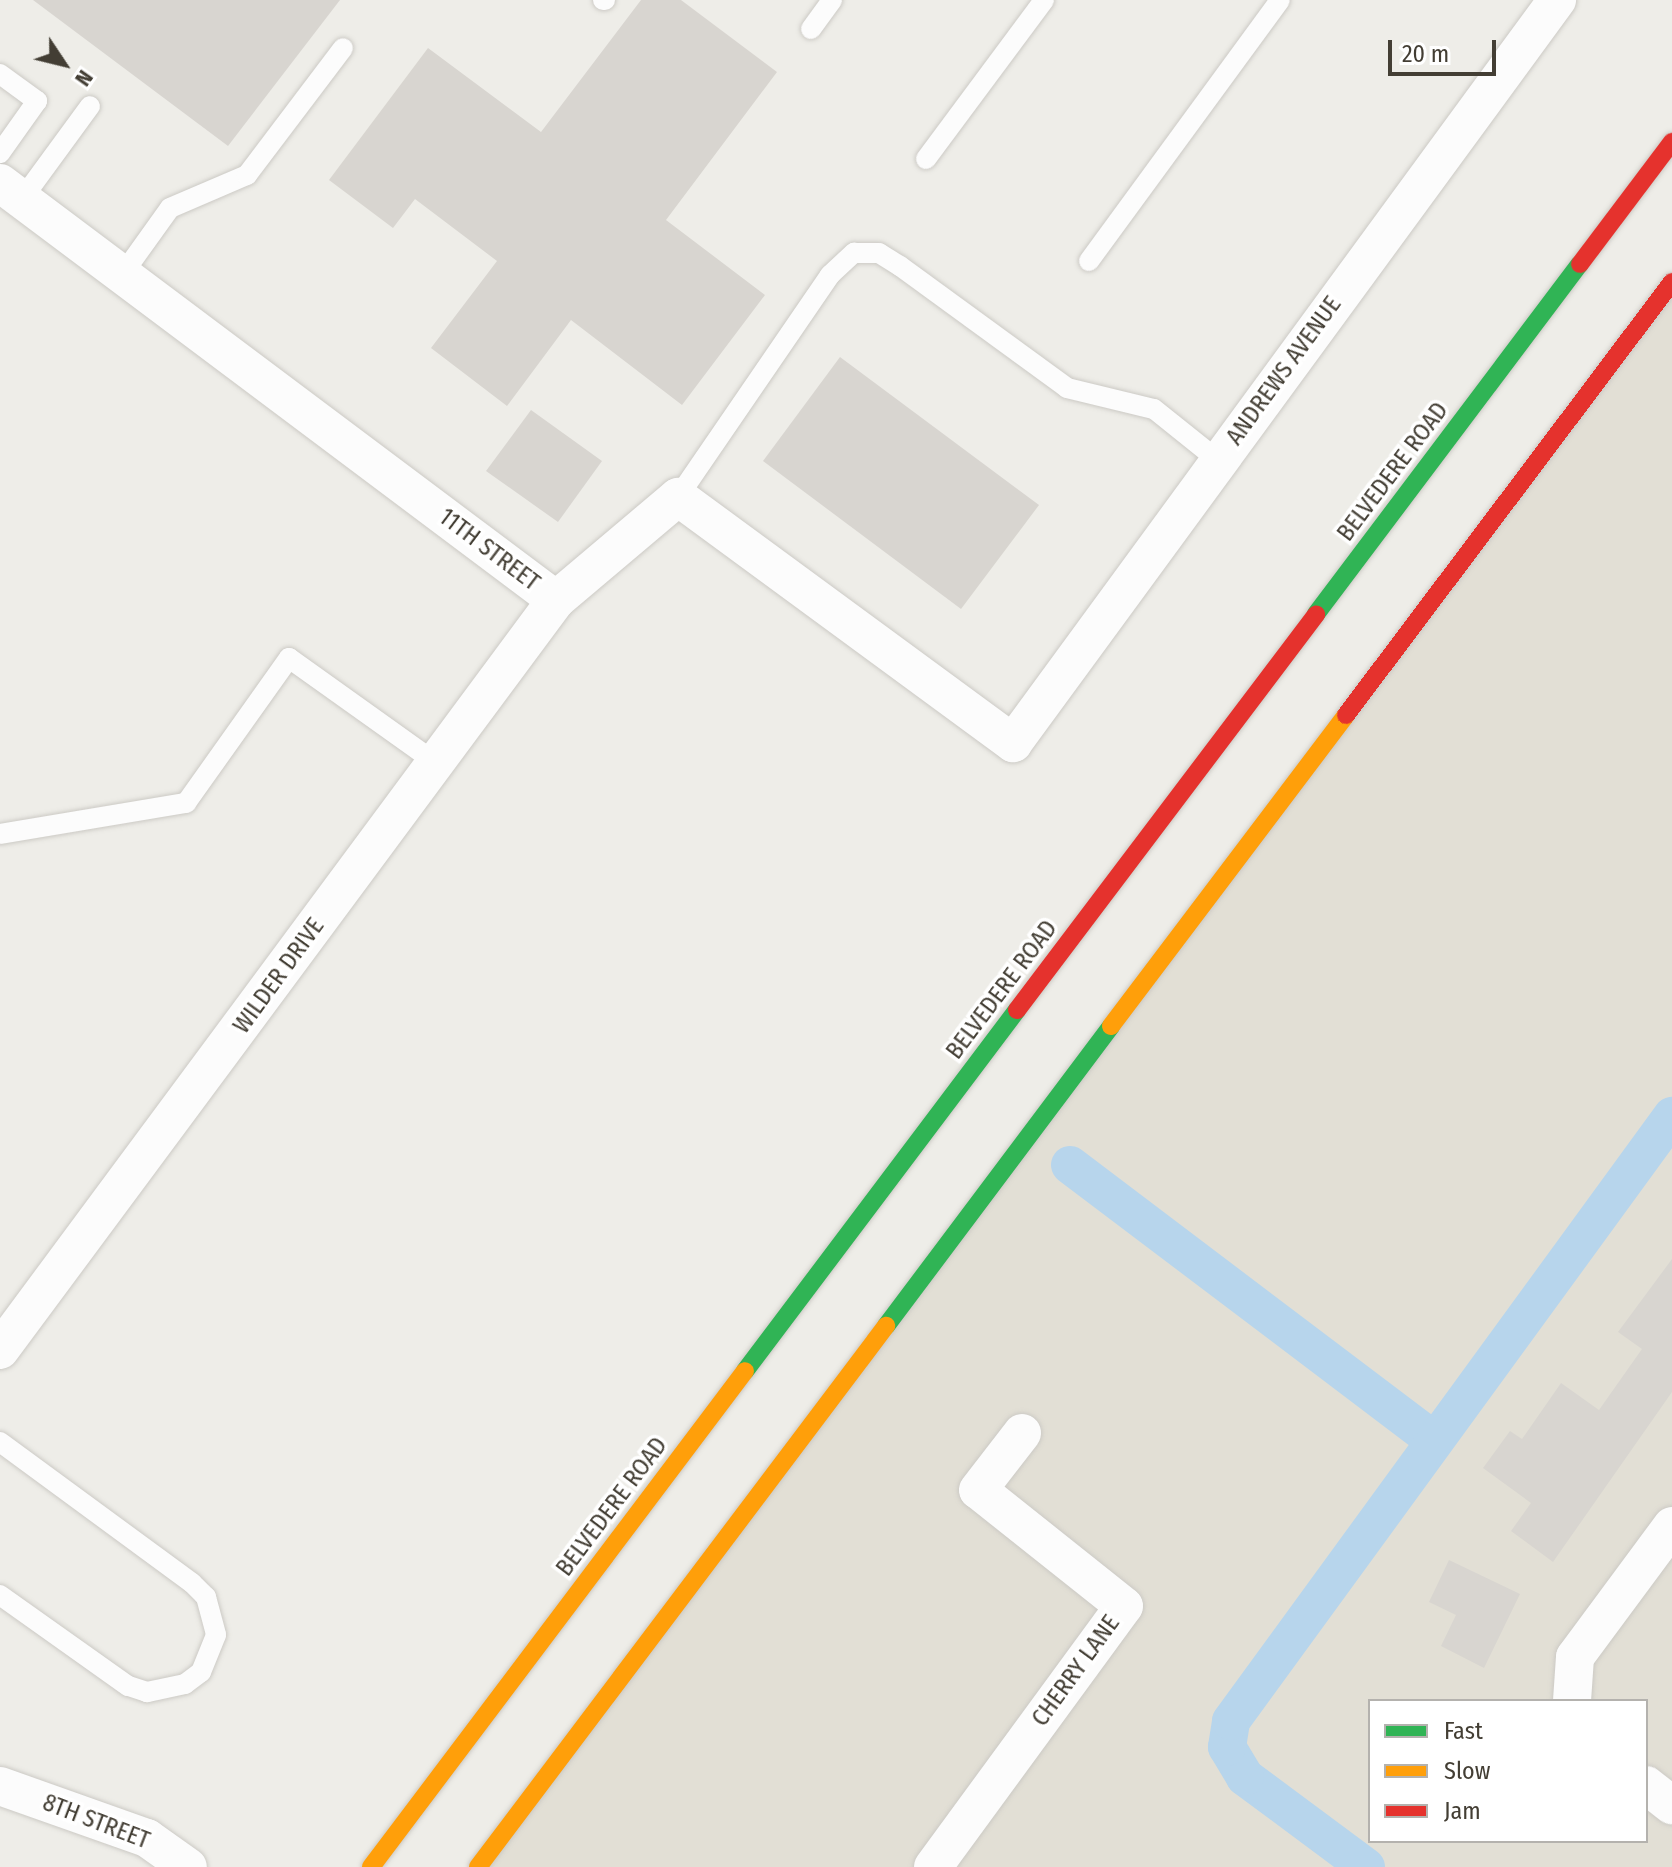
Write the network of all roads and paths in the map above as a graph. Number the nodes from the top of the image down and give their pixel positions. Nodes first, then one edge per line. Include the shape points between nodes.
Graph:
1 (832, 0) edge
2 (1044, 0) edge
3 (1280, 0) edge
4 (1557, 0) edge
5 (811, 29) dead end
6 (343, 48) dead end
7 (0, 74) edge
8 (90, 106) dead end
9 (1672, 142) edge
10 (0, 153) edge
11 (926, 159) dead end
12 (11, 191) edge
13 (1089, 261) dead end
14 (122, 275) junction
15 (1672, 282) edge
16 (1219, 461) junction
17 (678, 497) junction
18 (556, 600) junction
19 (436, 763) junction
20 (0, 834) edge
21 (0, 1350) edge
22 (1022, 1433) dead end
23 (0, 1442) edge
24 (1672, 1526) edge
25 (0, 1595) edge
26 (1572, 1699) edge
27 (1648, 1787) edge
28 (5, 1795) edge
29 (1672, 1805) edge
30 (188, 1867) edge
31 (371, 1867) edge
32 (478, 1867) edge
33 (933, 1867) edge

1 - 5 lane
2 - 11 lane
3 - 13 lane
4 - 16 street, ANDREWS AVENUE
6 - 14 lane via 247,175 170,208
7 - 10 lane via 37,101
8 - 12 lane
9 - 31 main road, BELVEDERE ROAD
12 - 14 street, 11TH STREET
14 - 18 street, 11TH STREET
15 - 32 main road
16 - 17 lane via 1154,409 1067,388 900,266 879,253 854,253 830,275
16 - 17 street, ANDREWS AVENUE via 1013,743
17 - 18 street, 11TH STREET
18 - 19 street, WILDER DRIVE
19 - 20 lane via 289,658 186,803
19 - 21 street, WILDER DRIVE
22 - 33 street, CHERRY LANE via 978,1490 1124,1606
23 - 25 lane via 192,1583 206,1597 216,1635 201,1672 185,1684 147,1692 128,1686
24 - 26 street via 1575,1657
27 - 29 street
28 - 30 street, 8TH STREET via 147,1838

